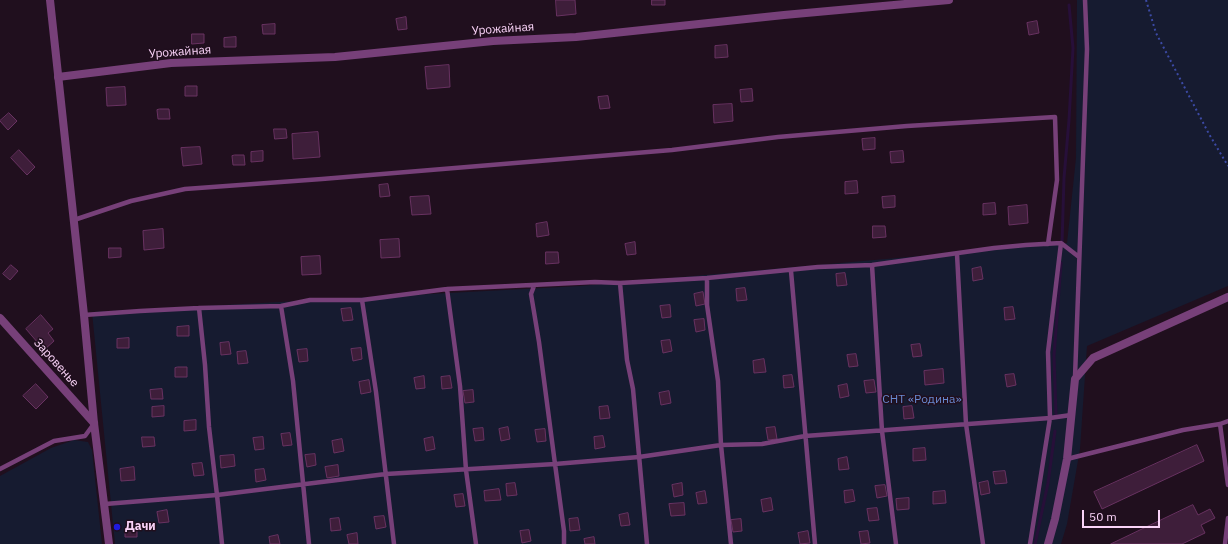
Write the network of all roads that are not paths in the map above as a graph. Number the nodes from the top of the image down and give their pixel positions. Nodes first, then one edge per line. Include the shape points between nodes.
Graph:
1 (50, 0) edge
2 (949, 0) edge
3 (1085, 0) edge
4 (58, 76) junction
5 (74, 220) junction
6 (1061, 243) junction
7 (1048, 244) junction
8 (957, 254) junction
9 (1079, 257) junction
10 (872, 265) junction
11 (791, 271) junction
12 (707, 278) junction
13 (620, 283) junction
14 (534, 286) junction
15 (447, 288) junction
16 (1228, 297) edge
17 (362, 300) junction
18 (281, 306) junction
19 (199, 308) junction
20 (84, 315) junction
21 (0, 318) edge
22 (1075, 379) junction
23 (1071, 415) junction
24 (1050, 418) junction
25 (1228, 420) edge
26 (94, 423) junction
27 (966, 424) junction
28 (1220, 424) junction
29 (882, 431) junction
30 (805, 436) junction
31 (720, 445) junction
32 (639, 457) junction
33 (1067, 459) junction
34 (555, 464) junction
35 (0, 469) edge
36 (466, 470) junction
37 (386, 474) junction
38 (304, 485) junction
39 (1228, 485) edge
40 (217, 495) junction
41 (105, 504) junction
42 (1228, 518) edge
43 (109, 544) edge
44 (222, 544) edge
45 (309, 544) edge
46 (394, 544) edge
47 (476, 544) edge
48 (564, 544) edge
49 (647, 544) edge
50 (731, 544) edge
51 (815, 544) edge
52 (896, 544) edge
53 (983, 544) edge
54 (1030, 544) edge
55 (1048, 544) edge
56 (1225, 544) edge

1 - 4 street
2 - 4 street, Урожайная via 576,37 335,57 170,63
3 - 9 lane via 1087,49
4 - 5 street
5 - 7 lane via 131,201 185,189 672,150 778,137 1055,117 1057,180
5 - 20 street
6 - 7 lane
6 - 9 lane
6 - 24 lane via 1048,352
7 - 8 lane
8 - 10 lane
8 - 27 lane
9 - 22 lane
10 - 11 lane
10 - 29 lane
11 - 12 lane
11 - 30 lane
12 - 13 lane
12 - 31 lane via 707,305 718,381
13 - 14 lane
13 - 32 lane
14 - 15 lane
14 - 34 lane via 531,294
15 - 17 lane
15 - 36 lane via 460,386
16 - 22 street via 1093,358
17 - 18 lane via 310,300
17 - 37 lane
18 - 19 lane
18 - 38 lane via 293,381
19 - 20 lane
19 - 40 lane
20 - 26 street
21 - 26 street, Заровенье
22 - 23 street
23 - 24 lane
23 - 33 street
24 - 27 lane
24 - 54 lane
25 - 28 lane
26 - 35 lane via 84,436 54,441
26 - 41 street
27 - 29 lane
27 - 53 lane
28 - 33 lane via 1183,430
28 - 39 lane
29 - 30 lane
29 - 52 lane
30 - 31 lane via 762,444
30 - 51 lane
31 - 32 lane
31 - 50 lane
32 - 34 lane
32 - 49 lane
33 - 55 street
34 - 36 lane
34 - 48 lane
36 - 37 lane
36 - 47 lane
37 - 38 lane
37 - 46 lane
38 - 40 lane
38 - 45 lane
40 - 41 lane
40 - 44 lane
41 - 43 street
42 - 56 lane

